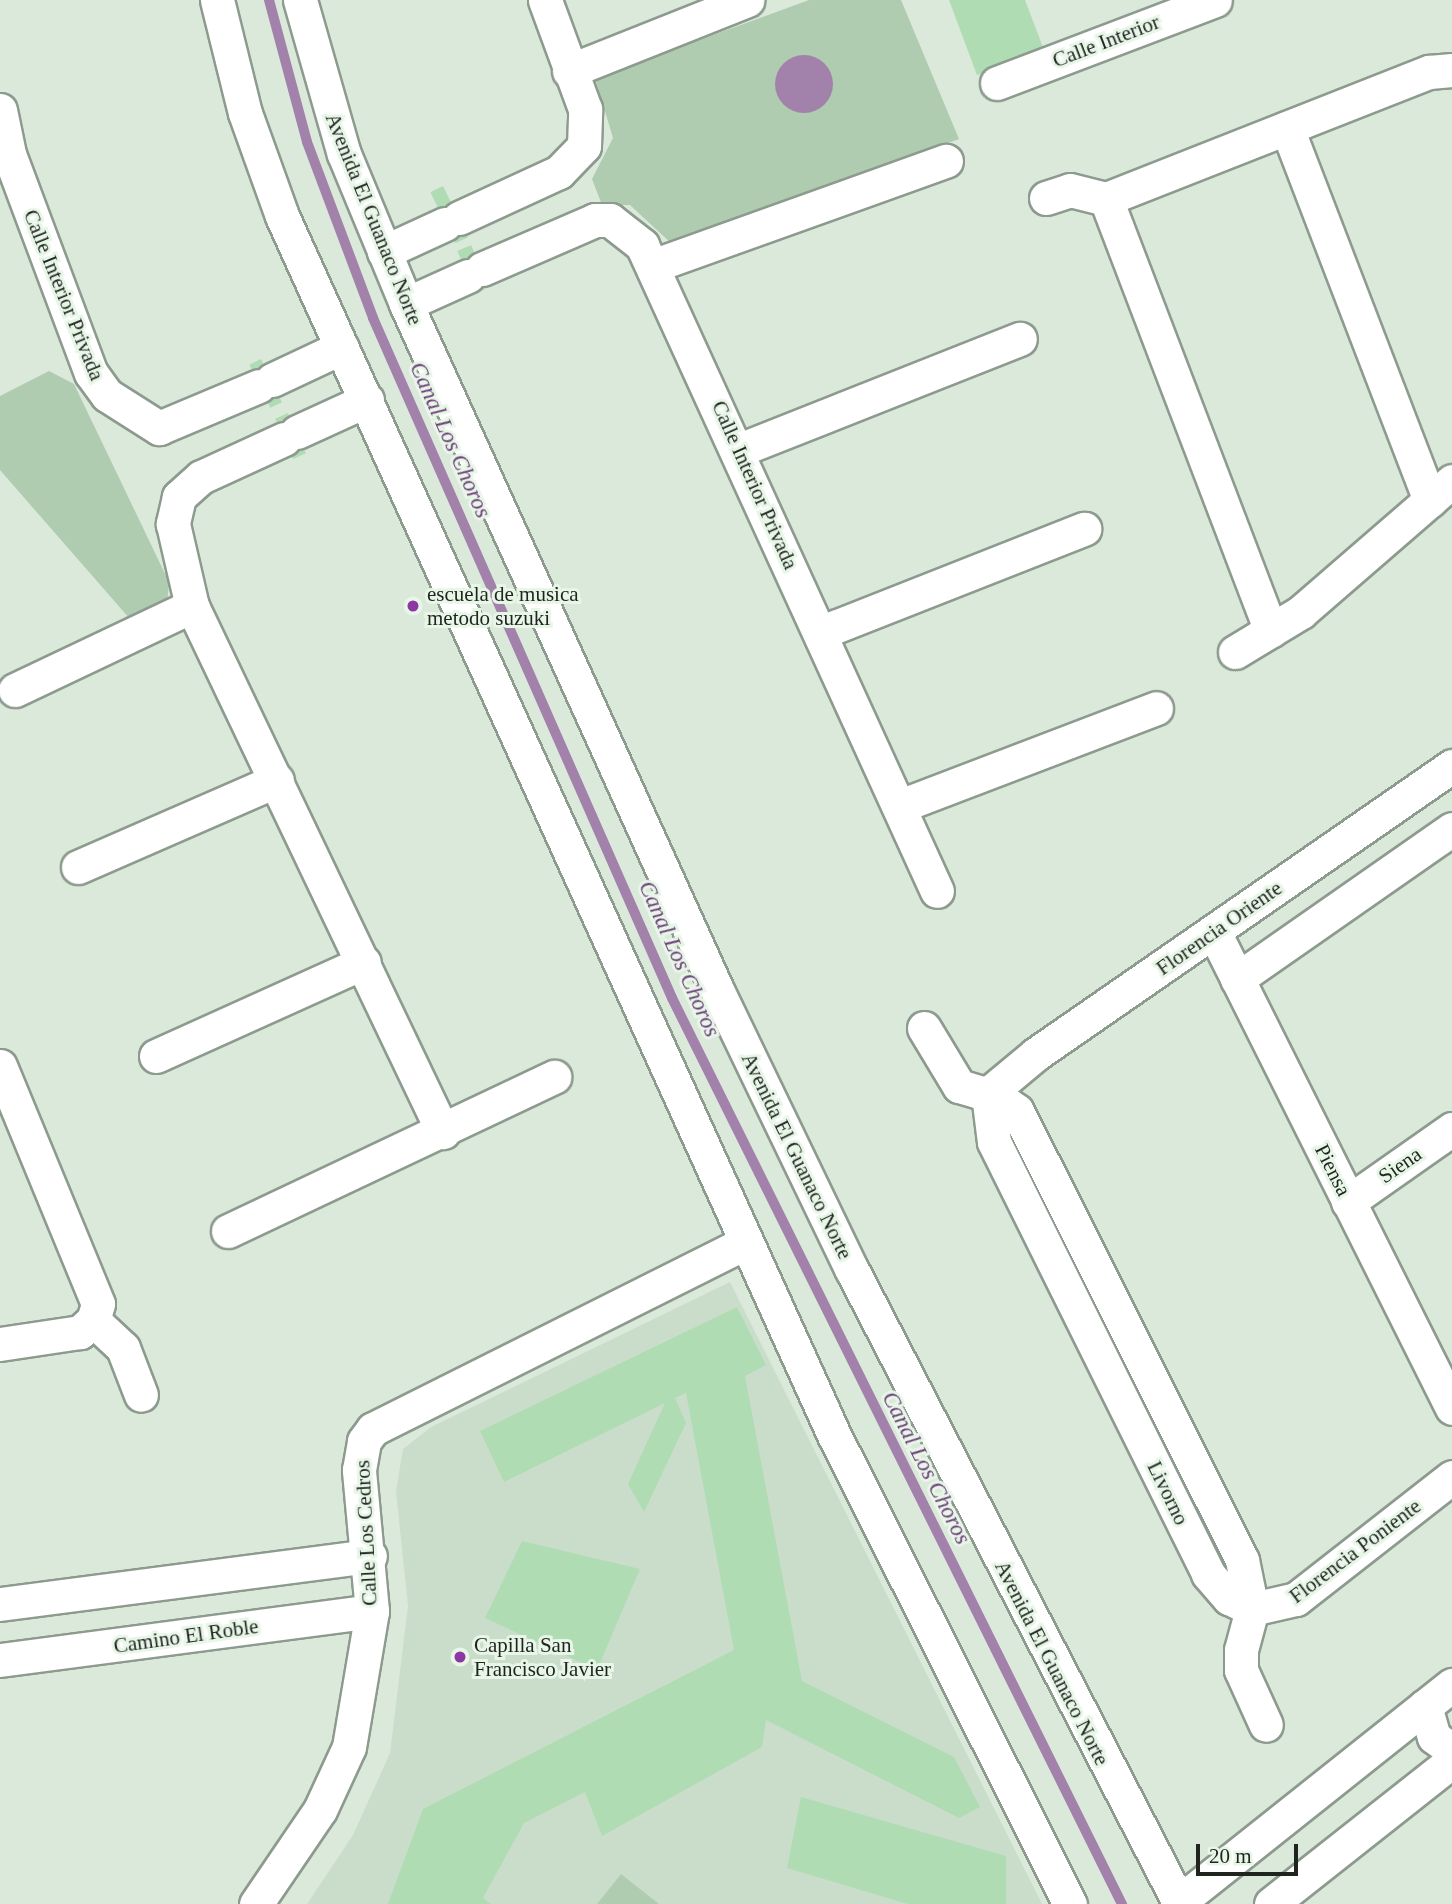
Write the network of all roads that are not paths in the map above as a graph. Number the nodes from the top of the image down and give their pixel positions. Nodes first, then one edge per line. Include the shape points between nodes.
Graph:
1 (217, 0) edge
2 (300, 0) edge
3 (545, 0) edge
4 (747, 0) edge
5 (1215, 0) edge
6 (1452, 70) edge
7 (569, 71) junction
8 (997, 83) dead end
9 (0, 110) edge
10 (1287, 128) junction
11 (4, 156) edge
12 (946, 161) dead end
13 (1046, 198) dead end
14 (1105, 199) junction
15 (384, 252) junction
16 (655, 265) junction
17 (406, 304) junction
18 (1020, 339) dead end
19 (342, 347) junction
20 (367, 400) junction
21 (740, 450) junction
22 (1441, 491) edge
23 (1084, 529) dead end
24 (192, 606) junction
25 (1271, 631) junction
26 (822, 632) junction
27 (1235, 652) dead end
28 (15, 690) dead end
29 (1156, 708) dead end
30 (1452, 766) edge
31 (277, 780) junction
32 (900, 806) junction
33 (1452, 829) edge
34 (78, 867) dead end
35 (937, 891) dead end
36 (1213, 932) junction
37 (364, 962) junction
38 (1237, 979) junction
39 (923, 1028) dead end
40 (156, 1056) dead end
41 (0, 1066) edge
42 (554, 1077) dead end
43 (988, 1094) junction
44 (1452, 1129) edge
45 (443, 1132) junction
46 (1348, 1202) junction
47 (228, 1231) dead end
48 (746, 1242) junction
49 (93, 1320) junction
50 (1134, 1340) junction
51 (0, 1344) edge
52 (1103, 1359) junction
53 (141, 1395) dead end
54 (1452, 1408) edge
55 (1452, 1477) edge
56 (370, 1556) junction
57 (0, 1604) edge
58 (1252, 1609) junction
59 (372, 1611) junction
60 (0, 1660) edge
61 (1452, 1685) edge
62 (1425, 1706) junction
63 (1266, 1725) dead end
64 (1452, 1750) edge
65 (1452, 1761) edge
66 (1180, 1903) edge
67 (256, 1904) edge
68 (1070, 1904) edge
69 (1270, 1904) edge

1 - 19 street via 262,165
2 - 15 street, Avenida El Guanaco Norte via 344,154
3 - 7 street
4 - 7 street
5 - 8 street, Calle Interior
6 - 10 street via 1429,72
7 - 15 street via 587,121 578,157 559,172
9 - 11 street, Calle Interior Privada
10 - 14 street
10 - 22 street
11 - 19 street, Calle Interior Privada via 91,373 107,395 159,428
12 - 16 street
13 - 14 street via 1070,190
14 - 25 street
15 - 17 street, Avenida El Guanaco Norte
16 - 17 street, Calle Interior Privada via 626,229 595,220
16 - 21 street, Calle Interior Privada
17 - 66 street, Avenida El Guanaco Norte via 718,992 852,1270
18 - 21 street
19 - 20 street
20 - 24 street via 201,477 178,497 173,524
20 - 48 street
21 - 26 street, Calle Interior Privada
22 - 25 street via 1339,583
23 - 26 street
24 - 28 street
24 - 31 street
25 - 27 street
26 - 32 street, Calle Interior Privada
29 - 32 street
30 - 36 street, Florencia Oriente
31 - 34 street
31 - 37 street
32 - 35 street, Calle Interior Privada
33 - 38 street
36 - 38 street, Piensa
36 - 43 street, Florencia Oriente via 1036,1054
37 - 40 street
37 - 45 street
38 - 46 street, Piensa
39 - 43 street, Livorno via 954,1081
41 - 49 street via 97,1295
42 - 45 street
43 - 50 street, Livorno via 1017,1111
43 - 52 street, Livorno via 994,1142
44 - 46 street, Siena
45 - 47 street
46 - 54 street, Piensa
48 - 56 street, Calle Los Cedros via 373,1429 364,1441 359,1470
48 - 68 street via 895,1566
49 - 51 street via 71,1334
49 - 53 street via 122,1348
50 - 52 street
50 - 58 street, Livorno via 1242,1560
52 - 58 street, Livorno via 1208,1574 1229,1598
55 - 58 street, Florencia Poniente via 1296,1599
56 - 57 street
56 - 59 street, Calle Los Cedros
58 - 63 street, Livorno via 1241,1650 1241,1670
59 - 60 street, Camino El Roble
59 - 67 street, Calle Los Cedros via 349,1747 320,1810
61 - 62 street
62 - 64 street via 1434,1737
62 - 66 street
65 - 69 street

